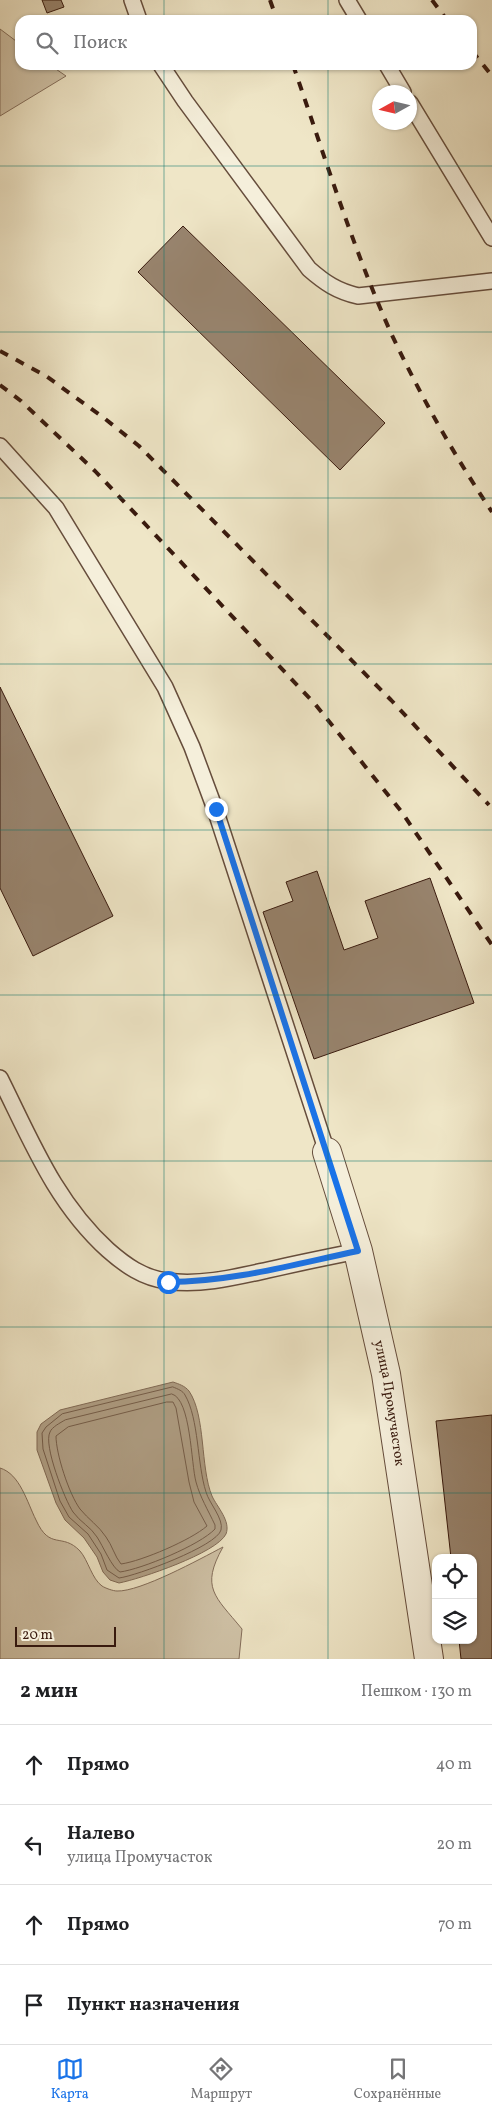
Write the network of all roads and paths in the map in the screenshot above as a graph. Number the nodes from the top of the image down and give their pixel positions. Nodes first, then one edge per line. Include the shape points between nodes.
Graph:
1 (132, 0) edge
2 (347, 0) edge
3 (137, 15) edge
4 (356, 15) edge
5 (164, 70) edge
6 (389, 70) edge
7 (399, 85) edge
8 (417, 115) edge
9 (492, 238) edge
10 (492, 281) edge
11 (0, 446) edge
12 (0, 1078) edge
13 (327, 1152) joint
14 (358, 1251) junction
15 (429, 1659) edge

1 - 3 lane
2 - 4 lane
5 - 10 lane via 309,269 326,283 341,292 358,296
6 - 7 lane
8 - 9 lane
11 - 13 lane via 56,508 165,687 216,809
12 - 14 lane via 65,1204 88,1232 140,1274 168,1282 199,1282
13 - 14 street, улица Промучасток
14 - 15 street, улица Промучасток via 386,1374

